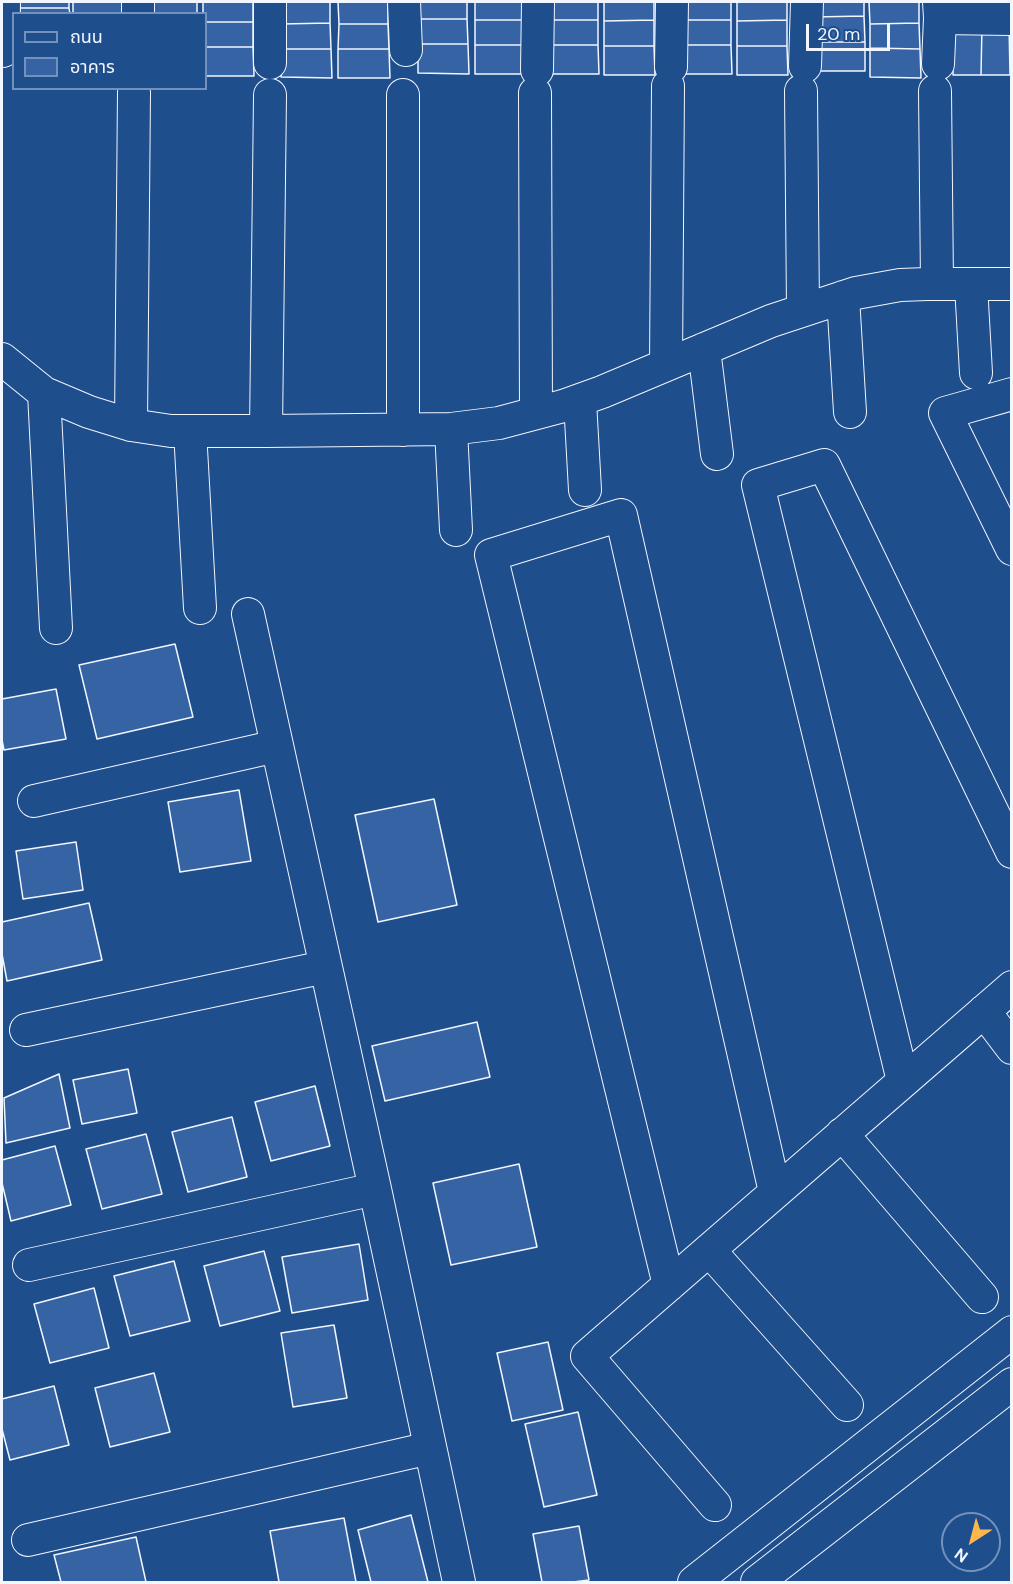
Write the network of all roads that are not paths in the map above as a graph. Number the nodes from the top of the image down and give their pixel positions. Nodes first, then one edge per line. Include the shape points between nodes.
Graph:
1 (4, 2) edge
2 (270, 2) edge
3 (404, 2) edge
4 (538, 2) edge
5 (672, 2) edge
6 (807, 2) edge
7 (939, 10) edge
8 (1011, 19) edge
9 (406, 50) dead end
10 (3, 51) edge
11 (270, 63) dead end
12 (134, 92) dead end
13 (270, 95) dead end
14 (403, 95) dead end
15 (937, 284) junction
16 (1011, 284) edge
17 (971, 285) junction
18 (843, 297) junction
19 (803, 310) junction
20 (704, 349) junction
21 (2, 358) edge
22 (666, 365) junction
23 (976, 373) dead end
24 (44, 393) junction
25 (1011, 394) edge
26 (580, 400) junction
27 (850, 412) dead end
28 (536, 413) junction
29 (131, 424) junction
30 (451, 429) junction
31 (403, 430) junction
32 (190, 431) junction
33 (266, 432) junction
34 (717, 454) dead end
35 (585, 490) dead end
36 (456, 530) dead end
37 (1011, 549) edge
38 (200, 608) dead end
39 (248, 614) dead end
40 (56, 628) dead end
41 (277, 746) junction
42 (33, 801) dead end
43 (1011, 852) edge
44 (325, 967) junction
45 (1011, 987) edge
46 (984, 1011) junction
47 (26, 1030) dead end
48 (1011, 1048) edge
49 (903, 1081) junction
50 (842, 1134) junction
51 (375, 1189) junction
52 (775, 1192) junction
53 (709, 1250) junction
54 (29, 1265) dead end
55 (669, 1285) junction
56 (982, 1297) dead end
57 (1011, 1332) edge
58 (1011, 1384) edge
59 (847, 1405) dead end
60 (430, 1448) junction
61 (715, 1505) dead end
62 (28, 1540) dead end
63 (459, 1582) edge
64 (694, 1582) edge
65 (757, 1582) edge

1 - 10 street
2 - 11 street
3 - 9 street
4 - 28 street
5 - 22 street
6 - 19 street via 803,78
7 - 8 street
7 - 15 street
12 - 29 street
13 - 33 street
14 - 31 street
15 - 17 street
15 - 18 street via 889,287
16 - 17 street
17 - 23 street
18 - 19 street
18 - 27 street
19 - 20 street
20 - 22 street
20 - 34 street
21 - 24 street
22 - 26 street
24 - 29 street
24 - 40 street
25 - 37 street via 945,413
26 - 28 street
26 - 35 street
28 - 30 street
29 - 32 street
30 - 31 street
30 - 36 street
31 - 33 street
32 - 33 street
32 - 38 street
39 - 41 street
41 - 42 street
41 - 44 street
43 - 49 street via 824,465 758,485
44 - 47 street
44 - 51 street
45 - 46 street
46 - 48 street
46 - 49 street
49 - 50 street
50 - 52 street
50 - 56 street
51 - 54 street
51 - 60 street
52 - 53 street
52 - 55 street via 621,515 491,555
53 - 55 street
53 - 59 street
55 - 61 street via 587,1356
57 - 64 street
58 - 65 street
60 - 62 street
60 - 63 street

